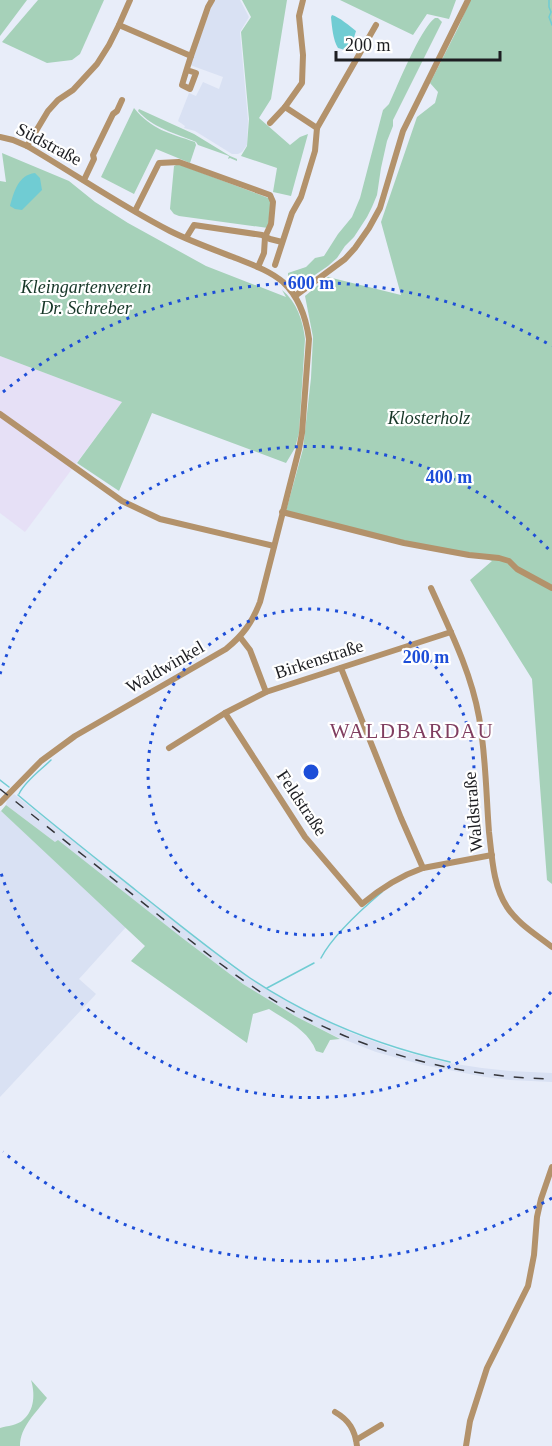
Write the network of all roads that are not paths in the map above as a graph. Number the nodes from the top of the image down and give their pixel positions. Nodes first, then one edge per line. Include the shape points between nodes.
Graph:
1 (130, 0) edge
2 (212, 0) edge
3 (303, 0) edge
4 (468, 0) edge
5 (119, 25) junction
6 (376, 26) dead end
7 (191, 56) junction
8 (187, 70) dead end
9 (122, 100) dead end
10 (285, 107) junction
11 (270, 123) dead end
12 (317, 128) junction
13 (0, 137) edge
14 (27, 146) junction
15 (84, 180) junction
16 (135, 211) junction
17 (265, 237) junction
18 (186, 238) junction
19 (282, 242) junction
20 (275, 264) dead end
21 (258, 267) junction
22 (295, 296) junction
23 (0, 414) edge
24 (282, 512) junction
25 (274, 546) junction
26 (431, 588) dead end
27 (552, 588) edge
28 (451, 632) junction
29 (240, 637) junction
30 (340, 668) junction
31 (266, 692) junction
32 (225, 713) junction
33 (169, 748) dead end
34 (0, 803) edge
35 (492, 855) junction
36 (423, 868) junction
37 (552, 947) edge
38 (552, 1167) edge
39 (335, 1412) dead end
40 (381, 1425) dead end
41 (357, 1443) edge
42 (466, 1444) edge

1 - 5 street
2 - 7 street
3 - 10 street via 299,15 302,82
4 - 22 street via 403,130 380,208 369,228 345,259
5 - 7 street
5 - 14 street via 97,64 48,111
6 - 12 street
7 - 8 street
9 - 15 street
10 - 11 street
10 - 12 street
12 - 19 street via 315,151 301,197
13 - 14 street, Südstraße
14 - 15 street, Südstraße
15 - 16 street, Südstraße
16 - 17 street via 159,163 179,162 270,195 273,209
16 - 18 street, Südstraße
17 - 18 street via 194,225
17 - 19 street
17 - 21 street
18 - 21 street, Südstraße
19 - 20 street
21 - 22 street, Südstraße via 283,282
22 - 24 street, Waldwinkel via 307,326 308,357 302,433
23 - 25 street via 133,508 160,519
24 - 25 street, Waldwinkel
24 - 27 street via 404,543 499,558
25 - 29 street, Waldwinkel via 260,602
26 - 28 street, Waldstraße
28 - 30 street, Birkenstraße
28 - 35 street, Waldstraße via 479,716
29 - 31 street, Birkenstraße via 250,650
29 - 34 street, Waldwinkel via 75,736 41,761
30 - 31 street, Birkenstraße
30 - 36 street
31 - 32 street, Birkenstraße
32 - 33 street, Birkenstraße
32 - 36 street, Feldstraße via 305,837 362,904 392,882
35 - 36 street
35 - 37 street, Waldstraße via 497,885 507,907
38 - 42 street via 537,1217 528,1286 487,1368
39 - 41 street via 345,1418
40 - 41 street

